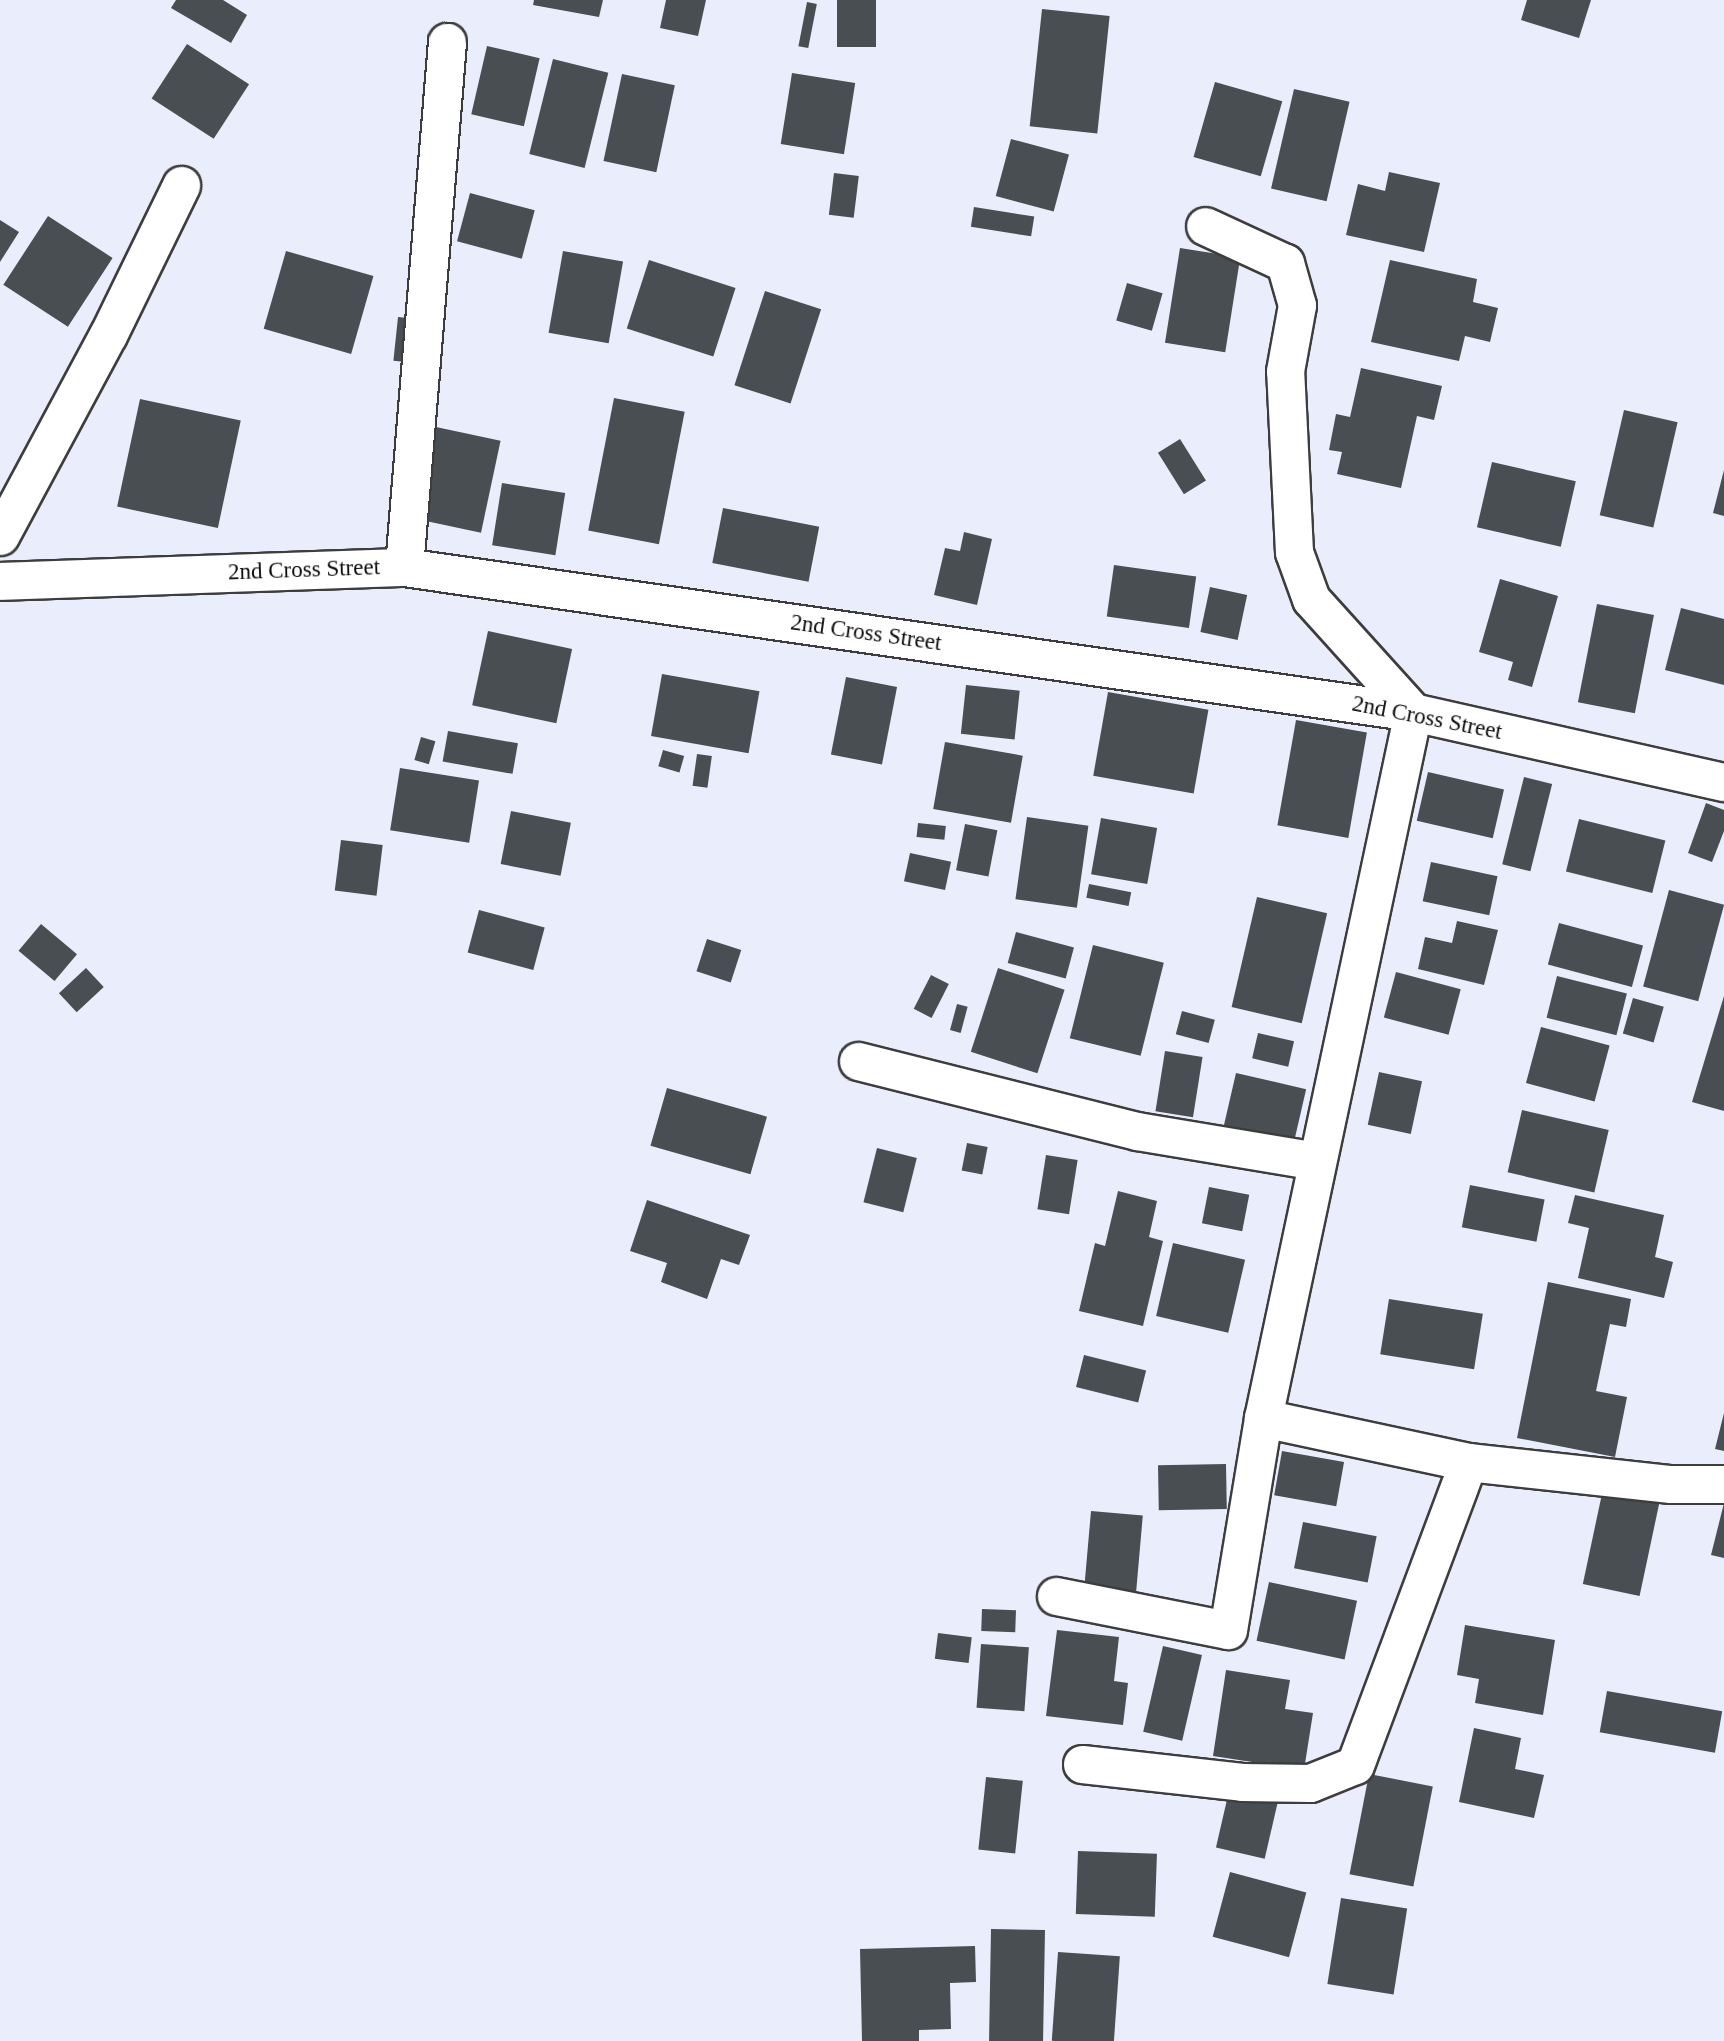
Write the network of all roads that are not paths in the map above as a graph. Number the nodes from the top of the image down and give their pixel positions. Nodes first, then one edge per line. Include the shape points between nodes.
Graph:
1 (447, 42) dead end
2 (181, 185) dead end
3 (1205, 226) dead end
4 (0, 536) edge
5 (404, 567) junction
6 (0, 581) edge
7 (1413, 712) junction
8 (1724, 782) edge
9 (858, 1061) dead end
10 (1317, 1161) junction
11 (1263, 1418) junction
12 (1468, 1462) junction
13 (1724, 1484) edge
14 (1056, 1597) dead end
15 (1082, 1764) dead end

1 - 5 street
2 - 4 street via 108,335
3 - 7 street via 1285,264 1297,305 1285,371 1294,552 1311,599
5 - 6 street, 2nd Cross Street
5 - 7 street, 2nd Cross Street
7 - 8 street, 2nd Cross Street
7 - 10 street
9 - 10 street via 1137,1131
10 - 11 street
11 - 12 street
11 - 14 street via 1227,1630
12 - 13 street via 1671,1484
12 - 15 street via 1355,1765 1310,1783 1242,1782

